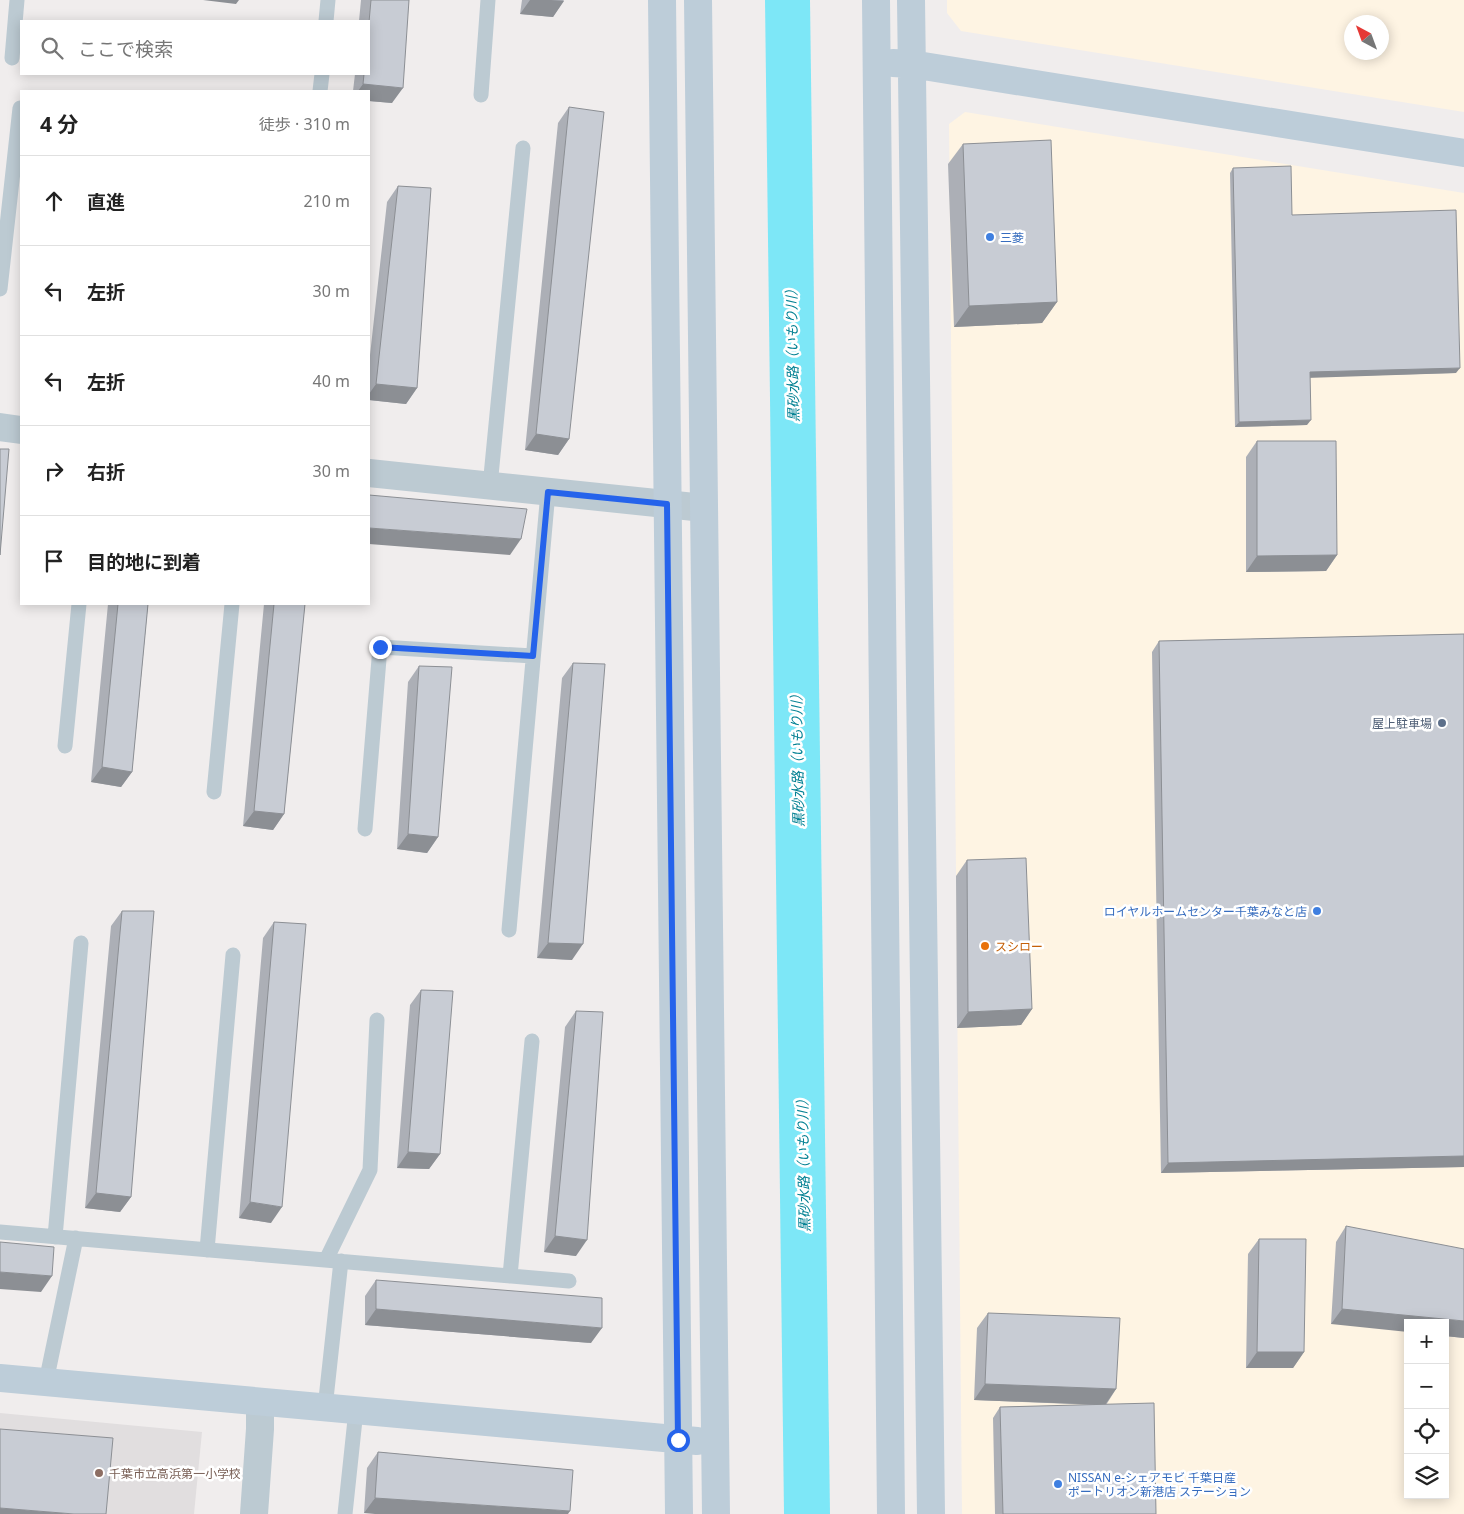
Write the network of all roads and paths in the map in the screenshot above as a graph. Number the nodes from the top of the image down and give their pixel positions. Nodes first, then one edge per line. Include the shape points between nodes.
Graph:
1 (17, 0) edge
2 (328, 0) edge
3 (488, 0) edge
4 (662, 0) edge
5 (698, 0) edge
6 (876, 0) edge
7 (911, 0) edge
8 (326, 20) edge
9 (12, 58) dead end
10 (877, 62) junction
11 (911, 64) junction
12 (322, 75) edge
13 (320, 90) edge
14 (481, 95) dead end
15 (20, 108) dead end
16 (523, 148) dead end
17 (1464, 153) edge
18 (0, 289) edge
19 (0, 427) edge
20 (20, 430) edge
21 (370, 473) edge
22 (490, 486) junction
23 (548, 492) junction
24 (667, 504) junction
25 (704, 508) junction
26 (79, 605) edge
27 (232, 605) edge
28 (533, 656) junction
29 (66, 746) dead end
30 (214, 792) dead end
31 (365, 829) dead end
32 (509, 930) dead end
33 (80, 943) dead end
34 (233, 955) dead end
35 (377, 1020) dead end
36 (532, 1041) dead end
37 (0, 1232) edge
38 (55, 1237) junction
39 (76, 1238) junction
40 (207, 1250) junction
41 (334, 1261) junction
42 (510, 1276) junction
43 (569, 1281) dead end
44 (0, 1378) edge
45 (46, 1382) junction
46 (260, 1402) junction
47 (325, 1408) junction
48 (356, 1410) junction
49 (678, 1440) junction
50 (715, 1443) junction
51 (254, 1514) edge
52 (345, 1514) edge
53 (679, 1514) edge
54 (716, 1514) edge
55 (892, 1514) edge
56 (931, 1514) edge

1 - 9 lane
2 - 8 lane
3 - 14 lane
4 - 24 street
5 - 25 street
6 - 10 street
7 - 11 street
10 - 11 street
10 - 55 street
11 - 17 street
11 - 56 street
12 - 13 lane
15 - 18 lane
16 - 22 lane
19 - 20 street
21 - 22 street
22 - 23 street
23 - 24 street
23 - 28 lane
24 - 25 street
24 - 49 street
25 - 50 street
26 - 29 lane
27 - 30 lane
28 - 31 lane via 380,647
28 - 32 lane
33 - 38 lane
34 - 40 lane
35 - 41 lane via 370,1170
36 - 42 lane
37 - 38 lane
38 - 39 lane
39 - 40 lane
39 - 45 lane
40 - 41 lane
41 - 42 lane
41 - 47 lane
42 - 43 lane
44 - 45 street
45 - 46 street
46 - 47 street
46 - 51 street
47 - 48 street
48 - 49 street
48 - 52 lane
49 - 50 street
49 - 53 street
50 - 54 street

